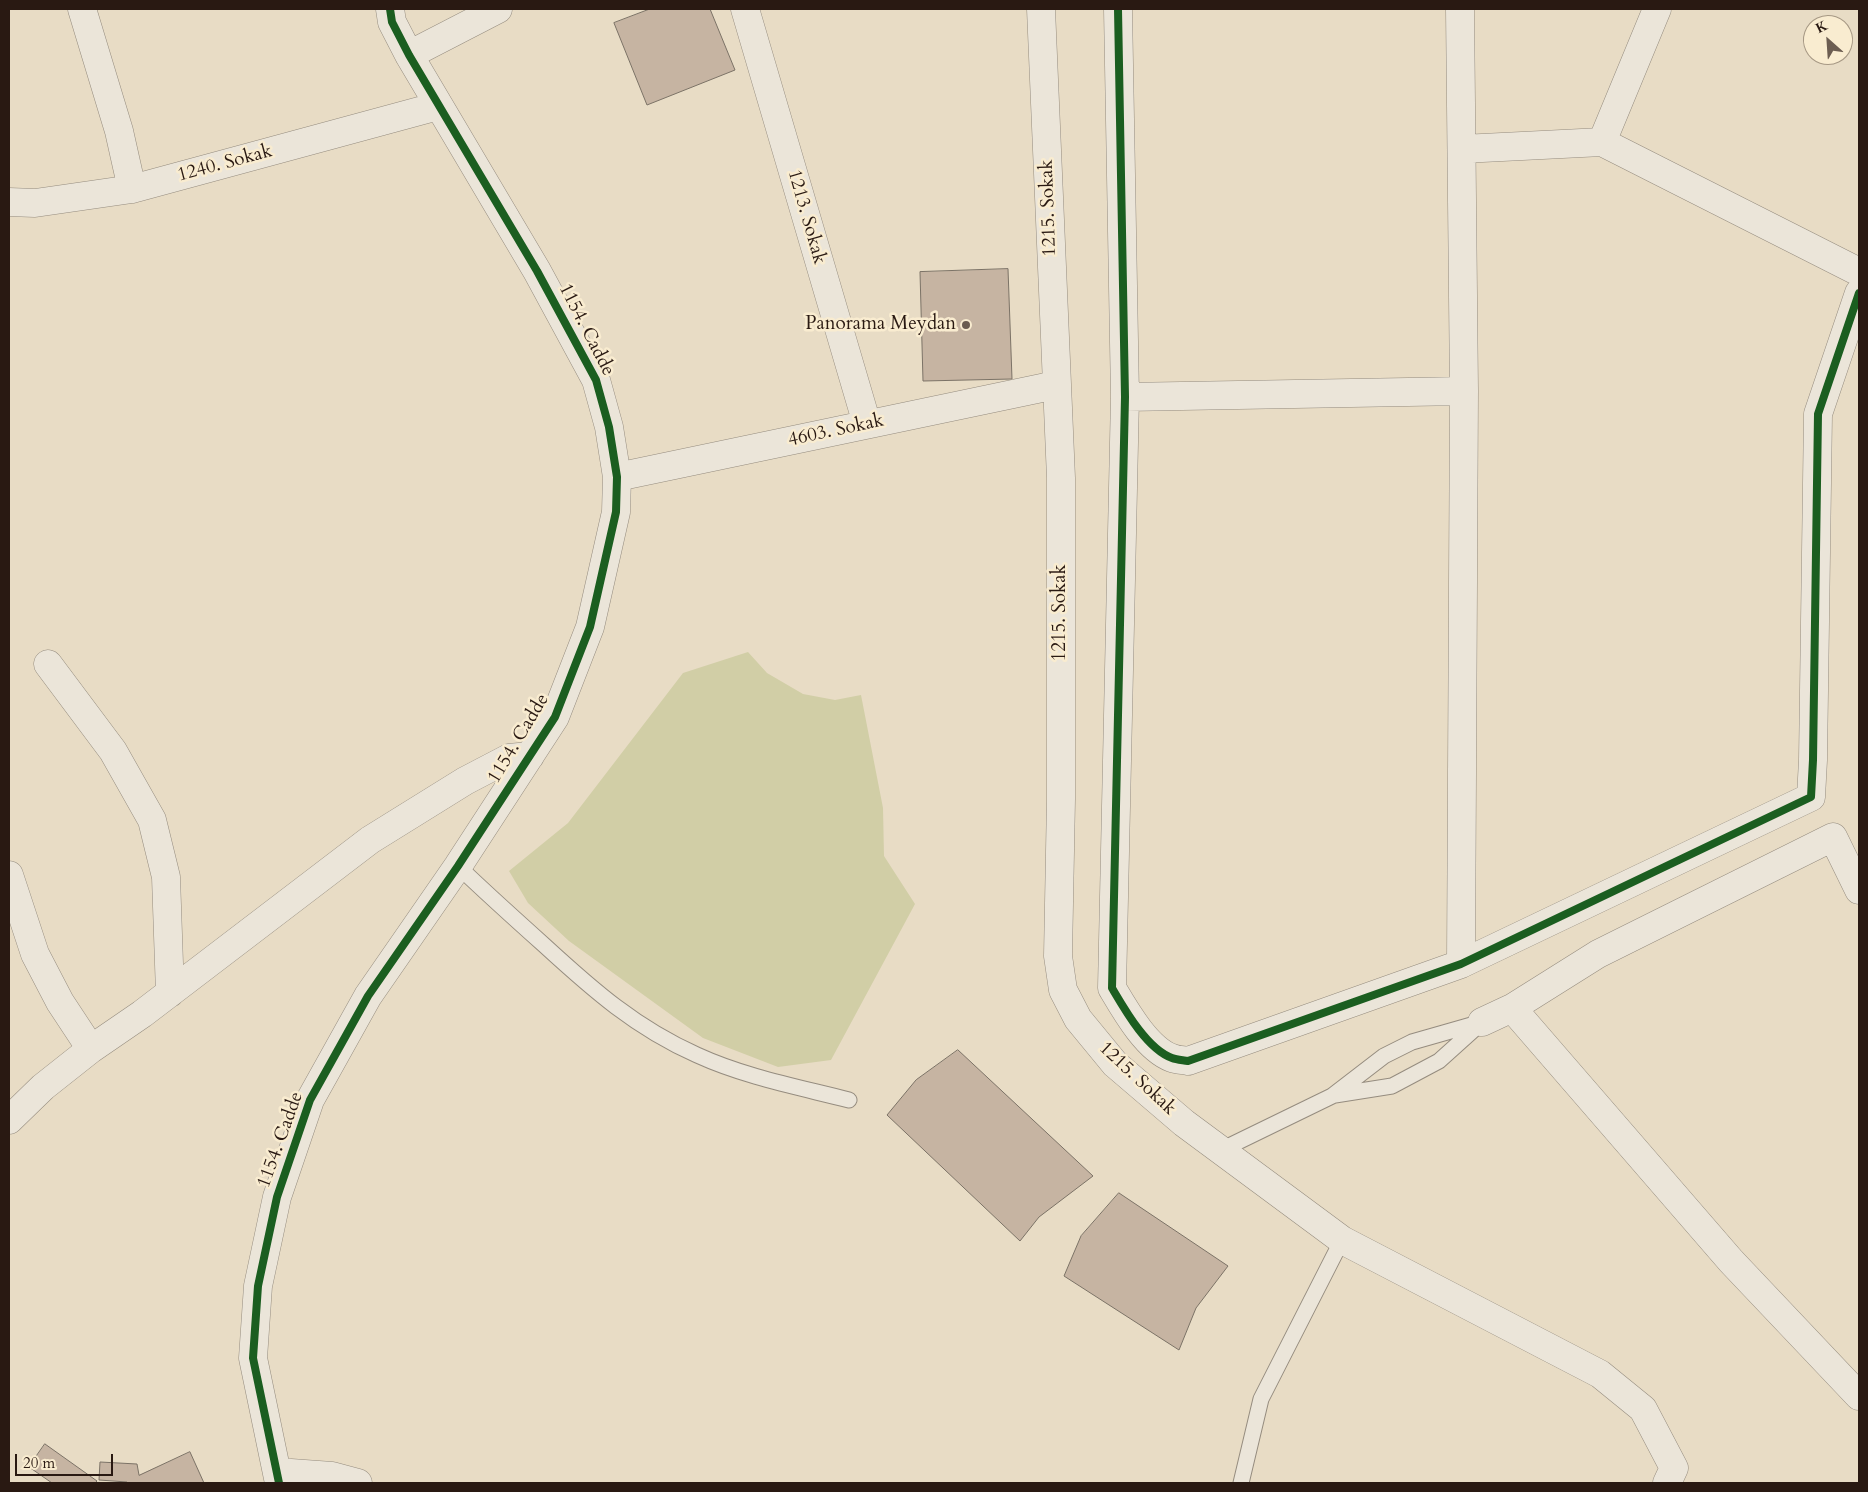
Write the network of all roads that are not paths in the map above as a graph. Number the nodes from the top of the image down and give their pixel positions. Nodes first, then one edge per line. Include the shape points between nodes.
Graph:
1 (82, 9) edge
2 (390, 9) edge
3 (498, 9) edge
4 (745, 9) edge
5 (1041, 9) edge
6 (1118, 9) edge
7 (1460, 9) edge
8 (1657, 9) edge
9 (409, 55) junction
10 (438, 106) junction
11 (1602, 142) junction
12 (1462, 149) junction
13 (132, 189) junction
14 (9, 202) edge
15 (1859, 272) edge
16 (1859, 293) edge
17 (1056, 385) junction
18 (1464, 391) junction
19 (1125, 397) junction
20 (867, 424) junction
21 (617, 477) junction
22 (48, 664) dead end
23 (530, 756) junction
24 (458, 866) junction
25 (9, 874) edge
26 (1859, 890) edge
27 (1461, 964) junction
28 (170, 993) junction
29 (1512, 1008) junction
30 (1482, 1022) junction
31 (91, 1049) junction
32 (1332, 1096) junction
33 (849, 1100) dead end
34 (9, 1120) edge
35 (1219, 1150) junction
36 (1342, 1240) junction
37 (1859, 1396) edge
38 (278, 1478) edge
39 (358, 1483) edge
40 (1241, 1483) edge
41 (1667, 1483) edge

1 - 13 street via 119,131
2 - 9 street, 1154. Cadde via 392,22
3 - 9 street
4 - 20 street, 1213. Sokak
5 - 17 street, 1215. Sokak
6 - 19 street
7 - 12 street
8 - 11 street
9 - 10 street, 1154. Cadde
10 - 13 street, 1240. Sokak
10 - 21 street, 1154. Cadde via 537,271 596,380 609,427
11 - 12 street
11 - 15 street
12 - 18 street
13 - 14 street, 1240. Sokak via 35,203
16 - 27 street via 1818,414 1811,797
17 - 20 street, 4603. Sokak
17 - 35 street, 1215. Sokak via 1061,478 1058,956 1063,990 1078,1019 1115,1064
18 - 19 street
18 - 27 street
19 - 27 street via 1112,988 1130,1018 1157,1049 1172,1058 1188,1061
20 - 21 street, 4603. Sokak
21 - 23 street, 1154. Cadde via 616,512 590,628 555,717
22 - 28 street via 113,751 152,820 166,877
23 - 24 street, 1154. Cadde
23 - 28 street via 509,758 465,781 370,840
24 - 33 lane via 598,995 662,1038 732,1070
24 - 38 street, 1154. Cadde via 368,996 310,1100 277,1197 258,1286 253,1358
25 - 31 street via 35,954 60,1002
26 - 29 street via 1833,837 1598,954
28 - 31 street
29 - 30 street
29 - 37 street via 1731,1261
30 - 32 lane via 1412,1042 1384,1056
30 - 32 lane via 1439,1061 1392,1086
31 - 34 street via 43,1087
32 - 35 lane
35 - 36 street, 1215. Sokak
36 - 40 lane via 1261,1399
36 - 41 street, 1215. Sokak via 1600,1374 1643,1409 1674,1468
38 - 39 street via 332,1476

